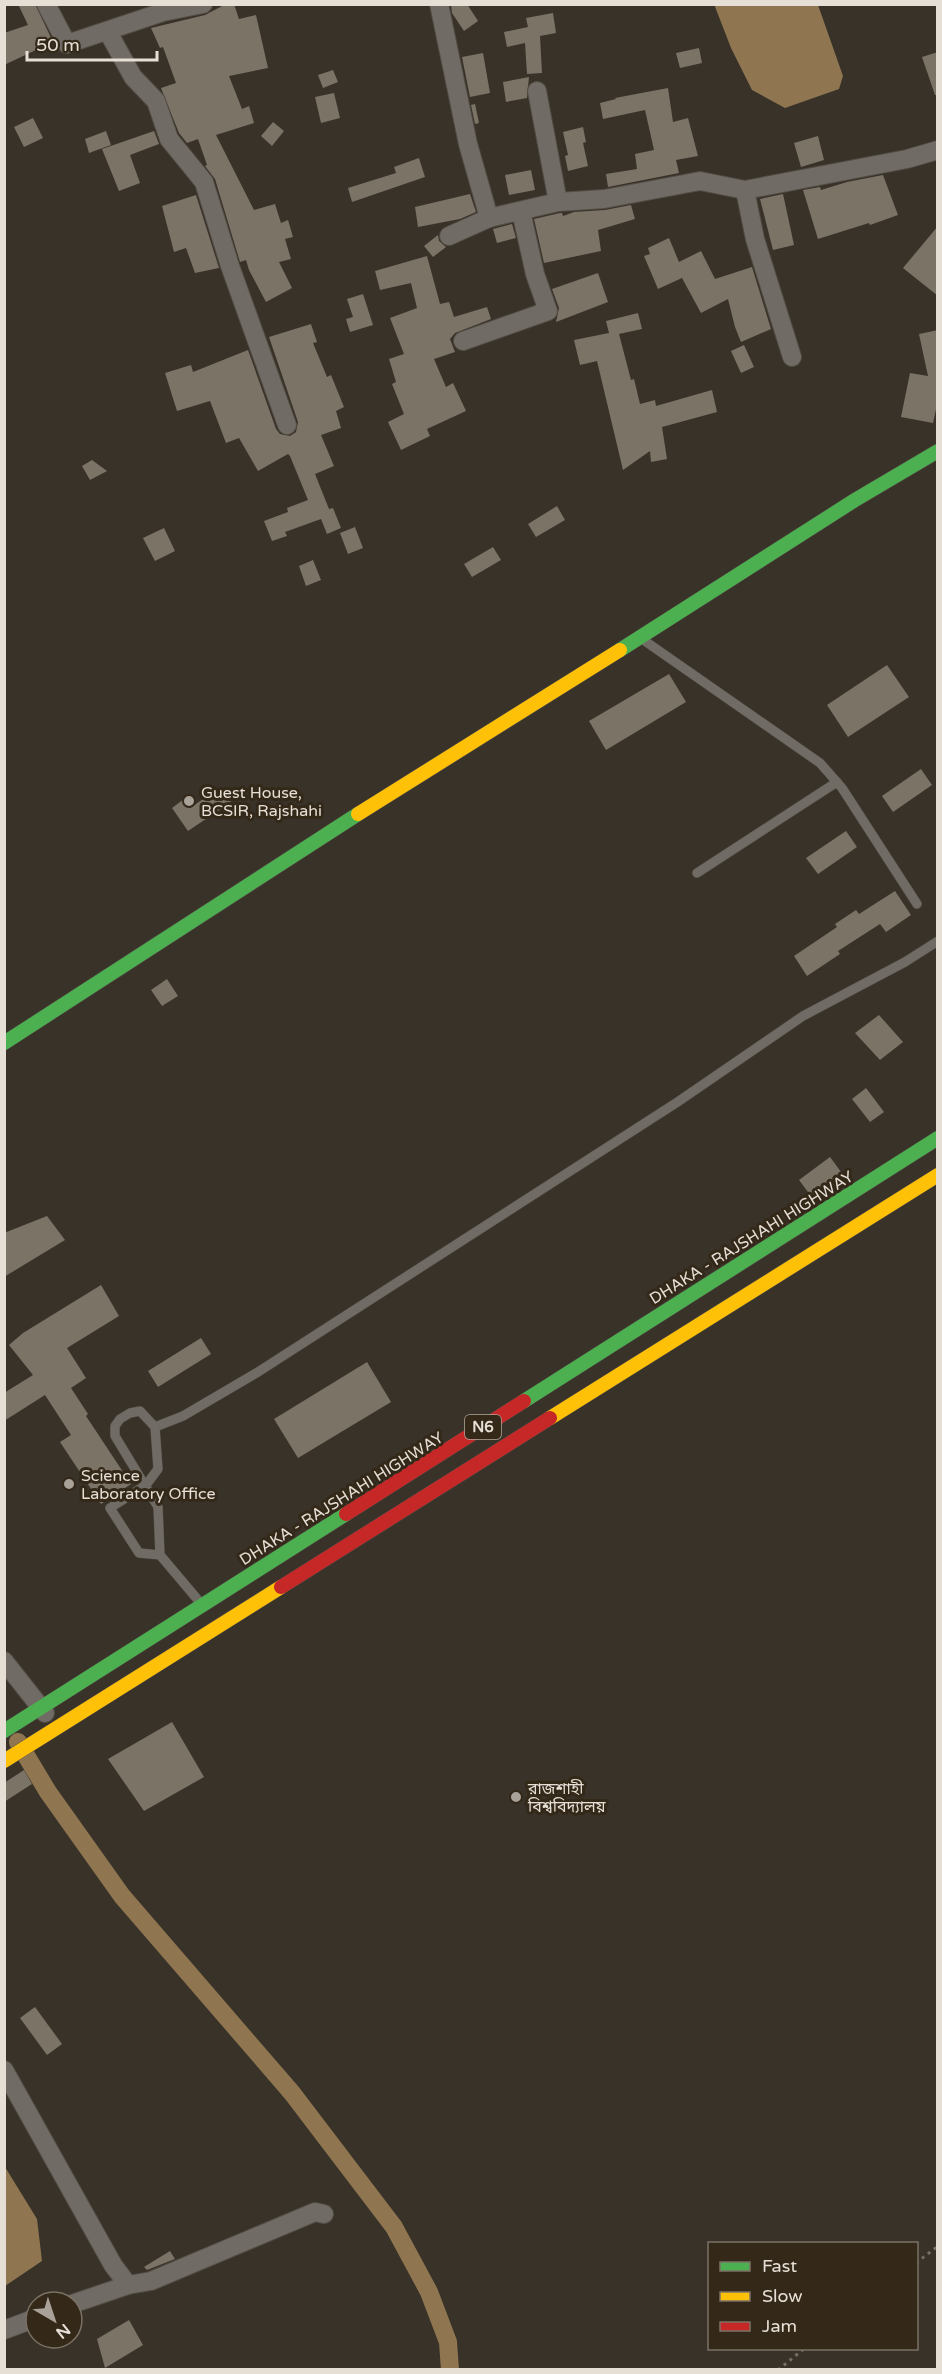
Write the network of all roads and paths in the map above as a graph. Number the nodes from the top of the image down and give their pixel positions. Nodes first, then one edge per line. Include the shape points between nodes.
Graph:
1 (46, 4) edge
2 (203, 4) edge
3 (439, 4) edge
4 (108, 32) junction
5 (537, 91) dead end
6 (938, 150) edge
7 (745, 190) junction
8 (558, 202) junction
9 (521, 211) junction
10 (489, 218) junction
11 (449, 236) dead end
12 (463, 341) dead end
13 (792, 357) dead end
14 (287, 425) dead end
15 (938, 451) edge
16 (640, 638) junction
17 (837, 782) junction
18 (697, 873) dead end
19 (916, 904) dead end
20 (938, 941) edge
21 (4, 1043) edge
22 (938, 1138) edge
23 (938, 1174) edge
24 (155, 1427) junction
25 (146, 1485) junction
26 (160, 1555) junction
27 (202, 1606) junction
28 (4, 1660) edge
29 (35, 1712) junction
30 (4, 1731) edge
31 (52, 1732) junction
32 (6, 1755) edge
33 (4, 2070) edge
34 (324, 2214) dead end
35 (938, 2246) edge
36 (918, 2261) edge
37 (128, 2285) junction
38 (84, 2300) edge
39 (24, 2322) edge
40 (4, 2330) edge
41 (804, 2350) edge
42 (778, 2370) edge

1 - 4 street via 67,44
2 - 4 street via 163,12
3 - 10 street via 468,144
4 - 14 street via 133,77 156,101 169,139 204,183
5 - 8 street
6 - 7 street
7 - 8 street via 700,181 604,199
7 - 13 street via 755,239
8 - 9 street
9 - 10 street
9 - 12 street via 535,274 548,310
10 - 11 street
15 - 16 main road
16 - 17 lane via 820,763
16 - 21 main road via 325,835
17 - 18 lane
17 - 19 lane
20 - 24 lane via 803,1016 667,1110 258,1372 183,1416
22 - 27 main road, DHAKA - RAJSHAHI HIGHWAY / N6
23 - 31 main road, N6
24 - 25 lane via 158,1469
24 - 25 lane via 140,1411 120,1419 115,1426 115,1436
25 - 26 lane via 158,1507
25 - 26 lane via 110,1508 139,1553
26 - 27 lane
27 - 29 main road, DHAKA - RAJSHAHI HIGHWAY / N6
28 - 29 street
29 - 30 main road, DHAKA - RAJSHAHI HIGHWAY / N6
29 - 31 street
31 - 32 main road, N6
33 - 37 street via 113,2265
34 - 37 street via 315,2212 151,2282
35 - 36 path
37 - 38 street
39 - 40 street
41 - 42 path

